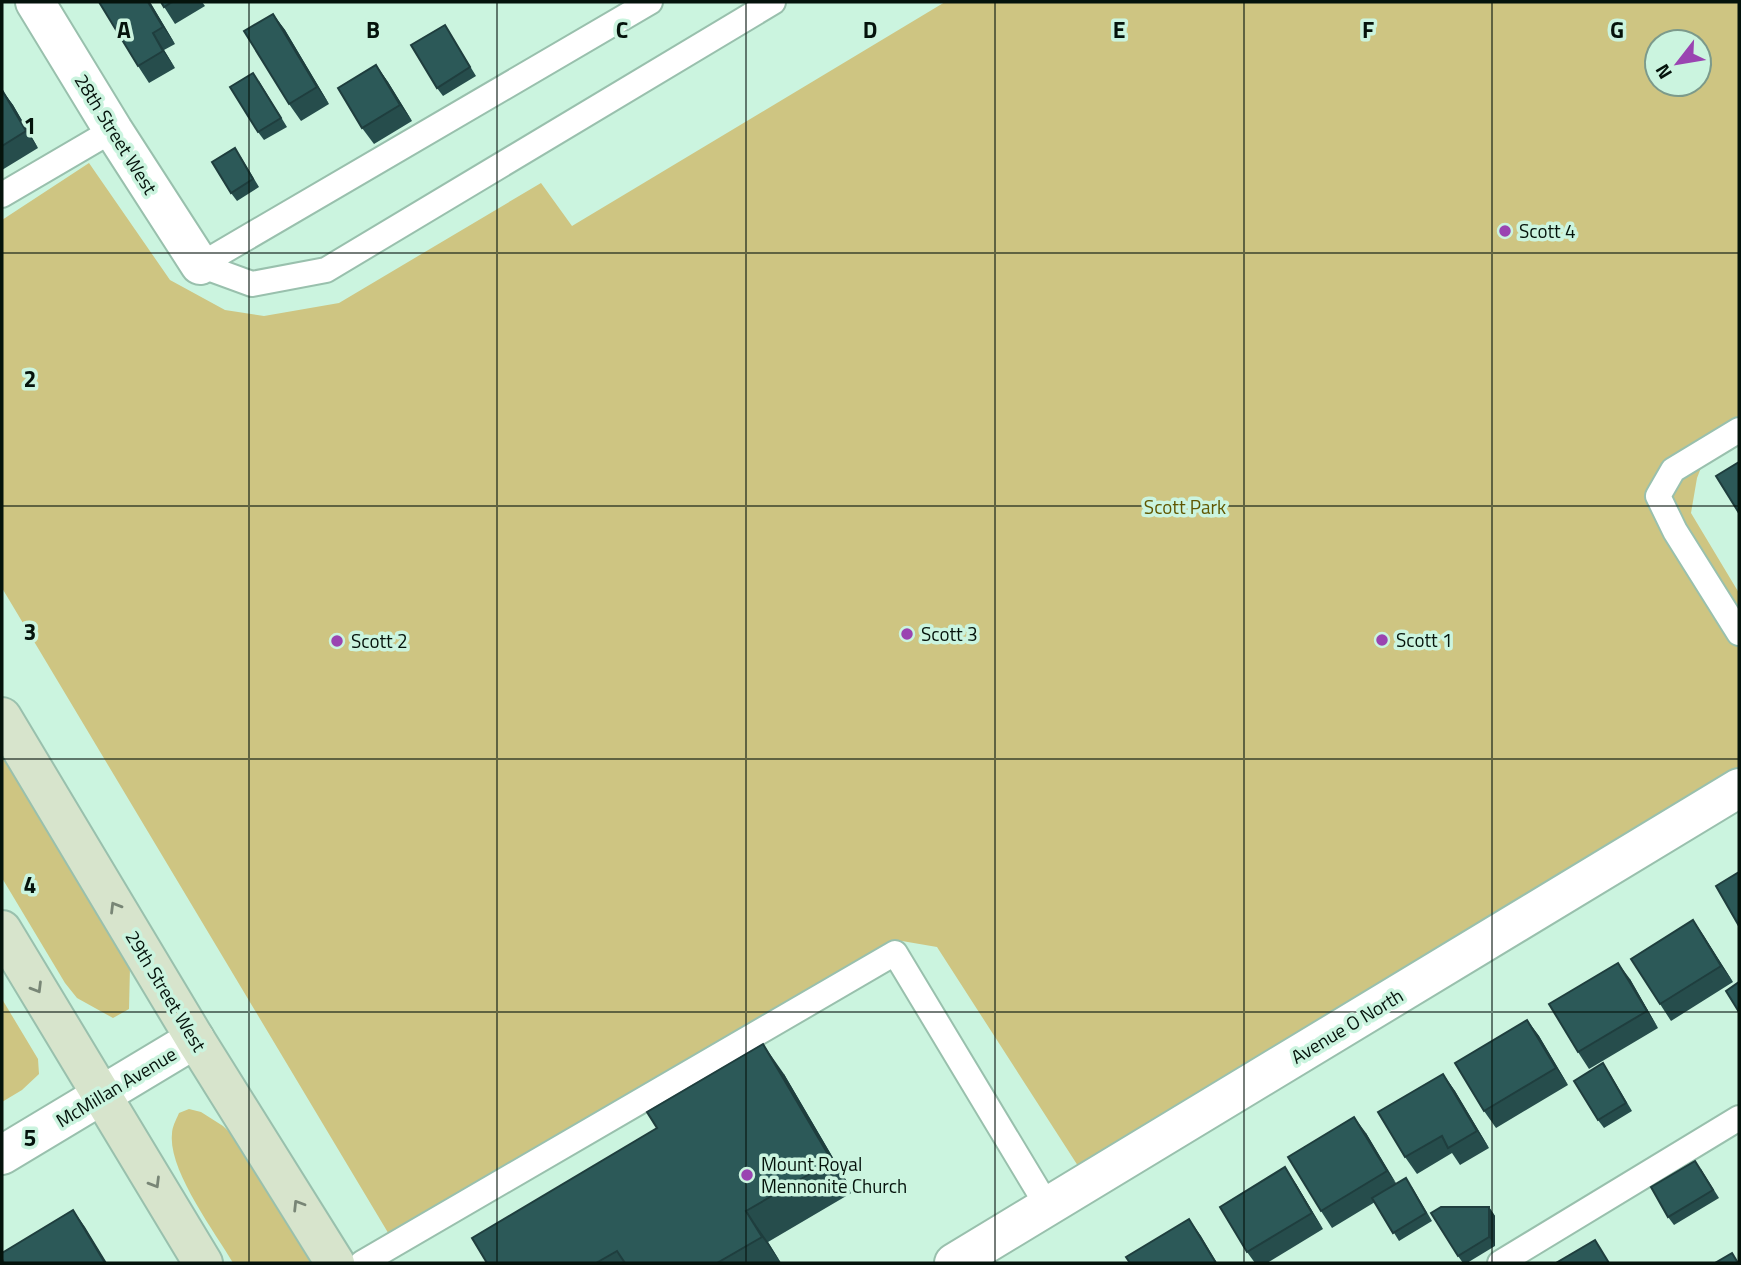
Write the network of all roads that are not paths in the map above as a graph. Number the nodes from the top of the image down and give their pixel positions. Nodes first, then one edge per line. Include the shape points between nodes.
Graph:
1 (35, 2) edge
2 (650, 2) edge
3 (773, 2) edge
4 (113, 130) junction
5 (2, 195) edge
6 (200, 265) junction
7 (1739, 430) edge
8 (1739, 633) edge
9 (2, 717) edge
10 (1739, 788) edge
11 (2, 930) edge
12 (195, 1039) junction
13 (102, 1096) junction
14 (1739, 1118) edge
15 (2, 1155) edge
16 (1048, 1207) junction
17 (203, 1263) edge
18 (335, 1263) edge
19 (362, 1263) edge
20 (954, 1263) edge
21 (1500, 1263) edge

1 - 4 street, 28th Street West
2 - 6 lane
3 - 6 lane via 326,270 252,284
4 - 5 lane
4 - 6 street, 28th Street West
7 - 8 lane via 1673,470 1658,496
12 -> 9 street, 29th Street West
10 - 16 street, Avenue O North
11 -> 13 street
12 - 13 street, McMillan Avenue
18 -> 12 street, 29th Street West
13 - 15 street, McMillan Avenue
13 -> 17 street
14 - 21 lane
16 - 19 lane via 895,953
16 - 20 street, Avenue O North

